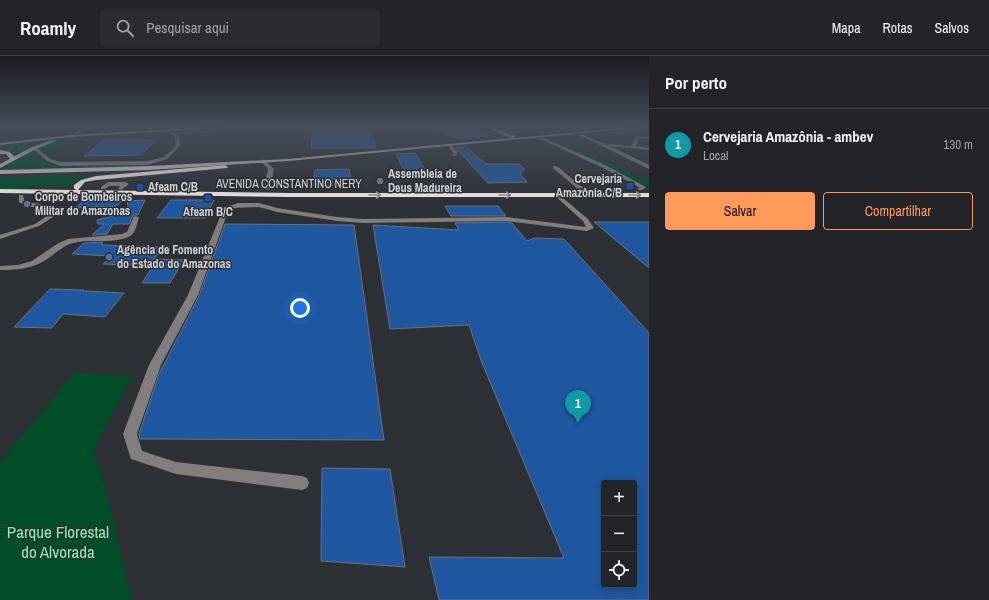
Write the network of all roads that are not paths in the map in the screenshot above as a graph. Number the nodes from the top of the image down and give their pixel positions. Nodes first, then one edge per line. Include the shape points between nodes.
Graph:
1 (3, 152) edge
2 (26, 152) edge
3 (38, 152) edge
4 (174, 152) edge
5 (370, 152) edge
6 (455, 152) edge
7 (573, 152) edge
8 (620, 152) edge
9 (454, 155) dead end
10 (102, 157) dead end
11 (133, 157) dead end
12 (13, 159) junction
13 (69, 162) dead end
14 (265, 162) junction
15 (148, 163) junction
16 (0, 166) edge
17 (225, 167) junction
18 (555, 167) dead end
19 (649, 167) edge
20 (0, 173) edge
21 (16, 175) junction
22 (135, 175) junction
23 (0, 177) edge
24 (123, 186) junction
25 (0, 187) edge
26 (77, 188) junction
27 (267, 188) junction
28 (580, 189) junction
29 (640, 189) junction
30 (649, 189) edge
31 (30, 190) junction
32 (0, 191) edge
33 (180, 194) junction
34 (557, 195) junction
35 (649, 195) edge
36 (0, 196) edge
37 (21, 196) junction
38 (136, 217) dead end
39 (0, 237) edge
40 (0, 268) edge
41 (302, 482) dead end

1 - 12 highway via 8,153
2 - 12 main road
3 - 15 street via 43,158 61,164
4 - 15 street via 162,160
5 - 14 main road
6 - 9 street
7 - 29 street via 643,187
8 - 19 street
10 - 13 street
11 - 15 street via 147,159 150,161
12 - 16 main road
14 - 17 main road
14 - 20 main road
14 - 27 street via 271,169
17 - 21 main road
17 - 22 highway
18 - 28 street
20 - 21 main road
21 - 23 main road
22 - 24 street
22 - 26 highway via 88,179 78,183
24 - 26 highway, AVENIDA CONSTANTINO NERY
24 - 27 highway, AVENIDA CONSTANTINO NERY
25 - 31 highway, AVENIDA CONSTANTINO NERY
26 - 31 highway, AVENIDA CONSTANTINO NERY
27 - 28 highway, AVENIDA CONSTANTINO NERY
28 - 29 highway, AVENIDA CONSTANTINO NERY
29 - 30 highway, AVENIDA CONSTANTINO NERY
31 - 32 highway, AVENIDA CONSTANTINO NERY
31 - 33 highway, AVENIDA CONSTANTINO NERY
33 -> 34 highway, AVENIDA CONSTANTINO NERY
33 - 37 highway
34 -> 35 highway, AVENIDA CONSTANTINO NERY
34 - 41 street via 586,220 590,228 507,219 363,221 277,210 259,205 231,207 223,217 193,295 155,365 130,434 136,455 176,468
36 - 37 highway
37 - 39 street via 21,201 26,204 48,207 52,211 50,217 37,225
38 - 40 street via 130,233 124,236 70,241 28,266

